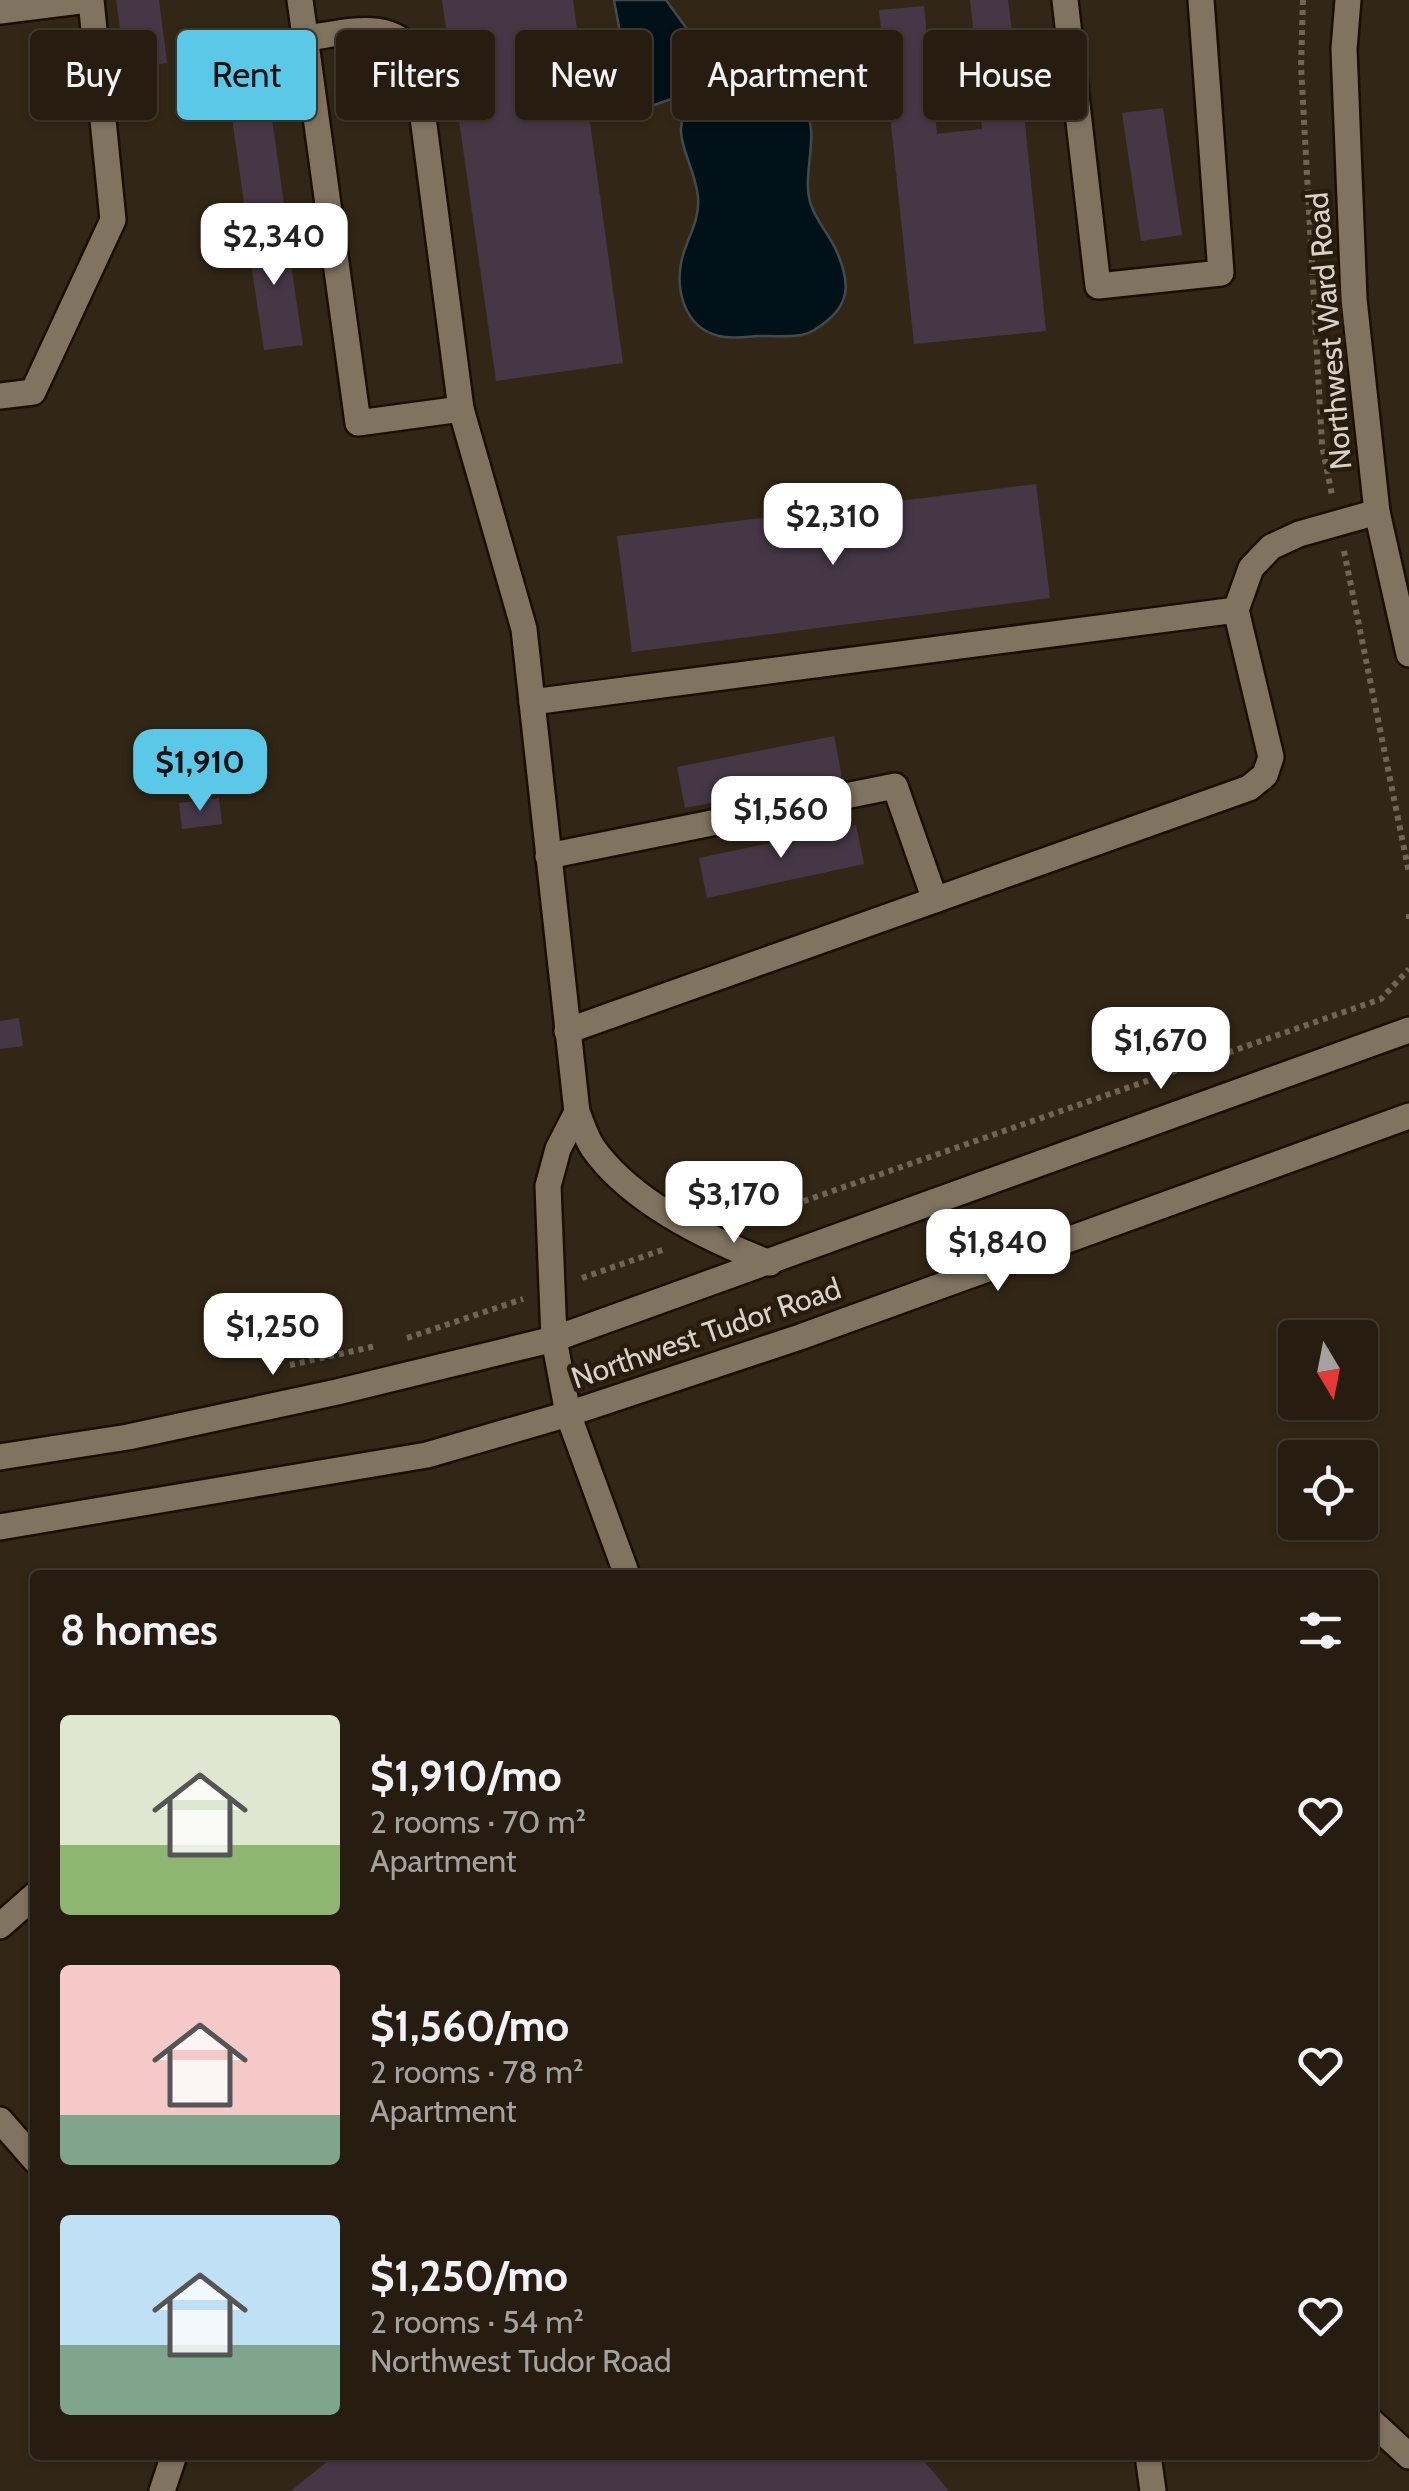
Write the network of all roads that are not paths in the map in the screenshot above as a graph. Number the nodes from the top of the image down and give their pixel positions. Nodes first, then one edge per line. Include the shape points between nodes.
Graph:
1 (90, 0) edge
2 (300, 0) edge
3 (1066, 0) edge
4 (1201, 0) edge
5 (1348, 0) edge
6 (0, 11) edge
7 (304, 30) edge
8 (316, 37) edge
9 (316, 118) edge
10 (0, 396) edge
11 (461, 409) junction
12 (1377, 512) junction
13 (1236, 610) junction
14 (1409, 654) edge
15 (532, 702) junction
16 (548, 856) junction
17 (935, 900) junction
18 (1409, 1030) edge
19 (567, 1031) junction
20 (576, 1112) junction
21 (1409, 1116) edge
22 (770, 1262) junction
23 (554, 1340) junction
24 (568, 1414) junction
25 (0, 1457) edge
26 (0, 1527) edge
27 (625, 1570) edge
28 (30, 1899) edge
29 (0, 1926) edge
30 (0, 2120) edge
31 (30, 2154) edge
32 (1378, 2428) edge
33 (1409, 2456) edge
34 (172, 2460) edge
35 (1149, 2460) edge
36 (162, 2491) edge
37 (1153, 2491) edge

1 - 6 street
1 - 10 street via 113,220 33,392
2 - 7 street
3 - 4 street via 1098,286 1221,273
5 - 12 street, Northwest Ward Road via 1344,50 1354,299
8 - 11 street via 391,32 415,56
9 - 11 street via 358,423
11 - 15 street via 524,628
12 - 13 street via 1271,548 1251,568
12 - 14 street, Northwest Ward Road
13 - 15 street
13 - 17 street via 1271,757 1265,775 1249,788
15 - 16 street
16 - 17 street via 895,786
16 - 19 street
17 - 19 street
18 - 22 street, Northwest Tudor Road
19 - 20 street
20 - 22 street via 591,1146 639,1193 726,1246
20 - 23 street via 548,1186
21 - 24 street, Northwest Tudor Road
22 - 23 street, Northwest Tudor Road
23 - 24 street
23 - 25 street, Northwest Tudor Road via 128,1437
24 - 26 street, Northwest Tudor Road via 427,1455
24 - 27 street
28 - 29 street
30 - 31 street
32 - 33 street
34 - 36 street
35 - 37 street

